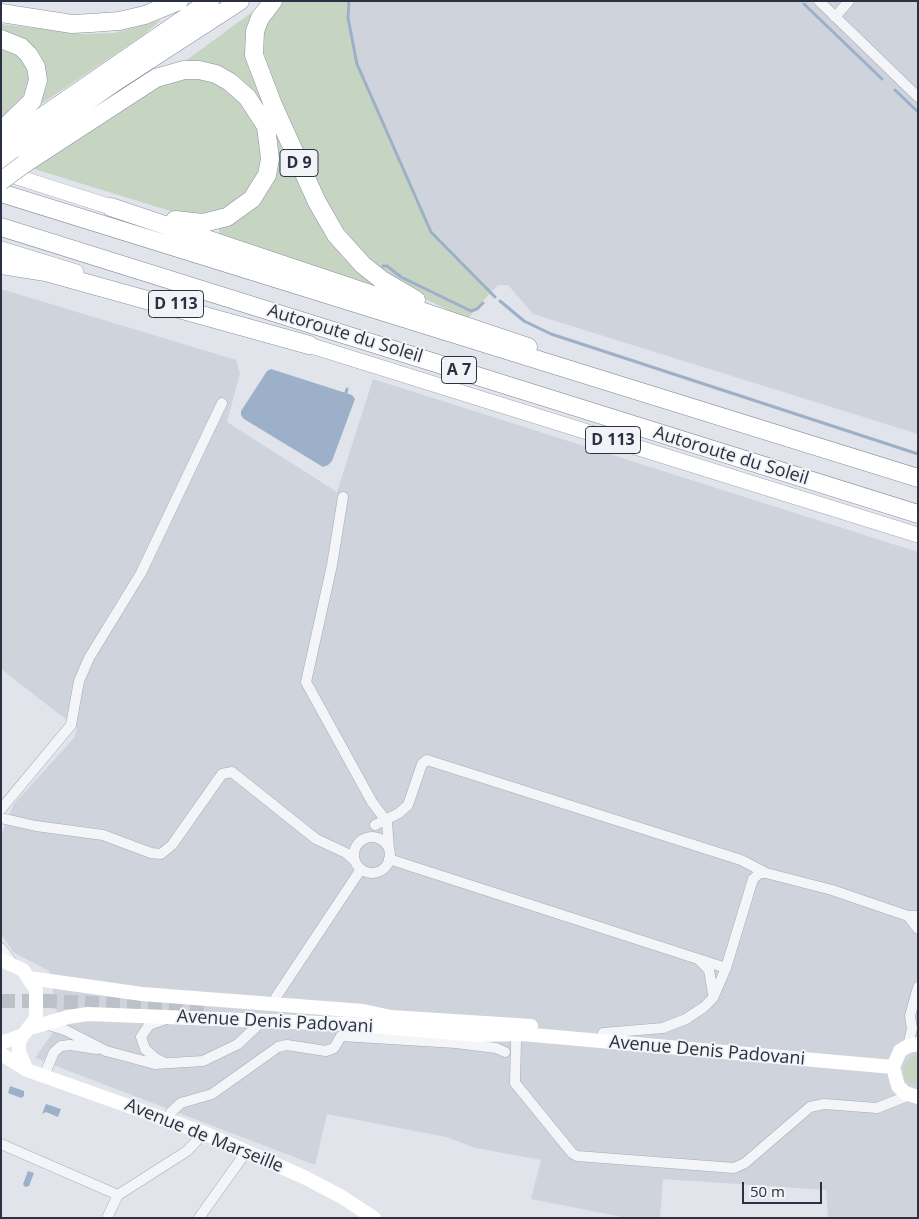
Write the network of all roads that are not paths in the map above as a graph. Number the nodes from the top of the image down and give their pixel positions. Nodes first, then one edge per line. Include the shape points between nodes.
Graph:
1 (179, 1) edge
2 (210, 1) edge
3 (240, 1) edge
4 (273, 1) edge
5 (819, 1) edge
6 (849, 1) edge
7 (1, 13) edge
8 (835, 17) junction
9 (200, 28) junction
10 (1, 39) edge
11 (918, 97) edge
12 (1, 131) edge
13 (2, 159) edge
14 (24, 164) junction
15 (1, 181) edge
16 (1, 194) edge
17 (111, 207) junction
18 (1, 227) edge
19 (1, 249) edge
20 (1, 265) edge
21 (471, 327) junction
22 (309, 345) junction
23 (222, 403) dead end
24 (696, 411) junction
25 (918, 478) edge
26 (343, 497) dead end
27 (918, 514) edge
28 (918, 535) edge
29 (372, 802) junction
30 (1, 809) edge
31 (1, 818) edge
32 (385, 819) junction
33 (375, 825) junction
34 (363, 839) junction
35 (334, 846) junction
36 (389, 848) junction
37 (389, 859) junction
38 (358, 865) junction
39 (766, 873) junction
40 (913, 916) edge
41 (918, 929) edge
42 (1, 948) edge
43 (698, 959) junction
44 (7, 962) edge
45 (726, 968) junction
46 (29, 978) junction
47 (918, 987) edge
48 (276, 997) dead end
49 (714, 998) junction
50 (391, 1016) junction
51 (172, 1017) junction
52 (40, 1019) junction
53 (487, 1024) junction
54 (257, 1026) dead end
55 (343, 1030) junction
56 (26, 1031) junction
57 (915, 1032) edge
58 (603, 1033) joint
59 (522, 1034) junction
60 (477, 1035) junction
61 (1, 1043) edge
62 (913, 1045) edge
63 (106, 1051) junction
64 (506, 1052) junction
65 (1, 1054) edge
66 (167, 1063) junction
67 (514, 1063) junction
68 (893, 1067) junction
69 (27, 1070) junction
70 (44, 1076) junction
71 (898, 1086) junction
72 (914, 1096) edge
73 (892, 1101) junction
74 (168, 1120) junction
75 (204, 1133) junction
76 (1, 1144) edge
77 (246, 1152) junction
78 (118, 1195) junction
79 (108, 1218) edge
80 (200, 1218) edge
81 (374, 1218) edge

1 - 7 highway via 145,15 91,23 72,24
2 - 13 highway
3 - 9 highway
4 - 21 highway, D 9 via 260,18 254,37 254,55 273,105 326,220 345,246 373,274 407,296
5 - 8 street
6 - 8 street
8 - 11 street
9 - 13 highway
9 - 14 highway
10 - 12 highway via 21,47 29,55 36,67 38,80 32,101
13 - 17 main road
14 - 15 highway, bridge
14 - 17 highway via 140,88 169,74 199,70 216,74 238,89 259,112 268,134 270,159 267,175 252,199 240,209 204,224 137,209
16 - 24 highway, Autoroute du Soleil / A 7
17 - 21 highway
18 - 27 highway, Autoroute du Soleil / A 7
19 - 22 main road, D 113
20 - 22 highway via 46,272
21 - 24 highway via 601,372
22 - 28 main road, D 113
23 - 30 street via 141,573 89,658 79,681 71,725
24 - 25 highway, Autoroute du Soleil / A 7
26 - 29 street via 332,565 306,682
29 - 32 street
29 - 33 street
31 - 35 street via 103,835 162,854 172,845 222,774 232,772 316,839
32 - 33 street
32 - 36 street
32 - 39 street via 408,806 422,764 427,760 741,860
33 - 34 street
34 - 35 street
34 - 36 street via 378,838
34 - 38 street via 354,852
35 - 38 street
36 - 37 street
37 - 38 street via 380,871 370,872
37 - 43 street
38 - 48 street
39 - 40 street
39 - 45 street via 760,873 753,879
40 - 41 street
42 - 44 street
43 - 45 street
43 - 49 street via 709,970
44 - 46 main road
45 - 49 street
46 - 50 main road, Avenue Denis Padovani via 142,994 363,1011
46 - 52 main road, bridge via 36,991
47 - 57 street via 910,1016
49 - 58 street via 686,1019 663,1028
50 - 53 main road, Avenue Denis Padovani
50 - 55 main road via 230,1007 211,1009 310,1018
51 - 52 main road, Avenue Denis Padovani via 88,1014
51 - 55 main road, Avenue Denis Padovani via 330,1025
51 - 66 street via 149,1025 141,1037 145,1049
52 - 56 main road
52 - 63 street
53 - 58 main road, Avenue Denis Padovani
53 - 59 main road, Avenue Denis Padovani
54 - 66 street via 238,1044 215,1057
55 - 60 main road, Avenue Denis Padovani
55 - 64 street via 496,1048
55 - 74 street via 334,1048 326,1051 286,1045 278,1047 212,1094 181,1103
56 - 61 main road
56 - 69 main road via 19,1042 19,1052
57 - 62 street
59 - 60 main road, Avenue Denis Padovani
59 - 67 street via 516,1040
59 - 68 main road, Avenue Denis Padovani
60 - 64 street via 490,1039
62 - 68 main road via 895,1058
63 - 66 street via 145,1063
63 - 70 street via 61,1046 54,1052
64 - 67 street
65 - 69 main road, Avenue de Marseille
67 - 73 street via 517,1087 577,1156 734,1168 745,1164 810,1107 824,1104 877,1108
68 - 71 main road
69 - 70 main road, Avenue de Marseille
70 - 74 main road, Avenue de Marseille
71 - 72 main road
71 - 73 street
72 - 73 street
74 - 75 main road, Avenue de Marseille
75 - 77 main road, Avenue de Marseille
75 - 78 street via 174,1160
76 - 78 street
77 - 80 street
77 - 81 main road, Avenue de Marseille via 304,1177
78 - 79 street

